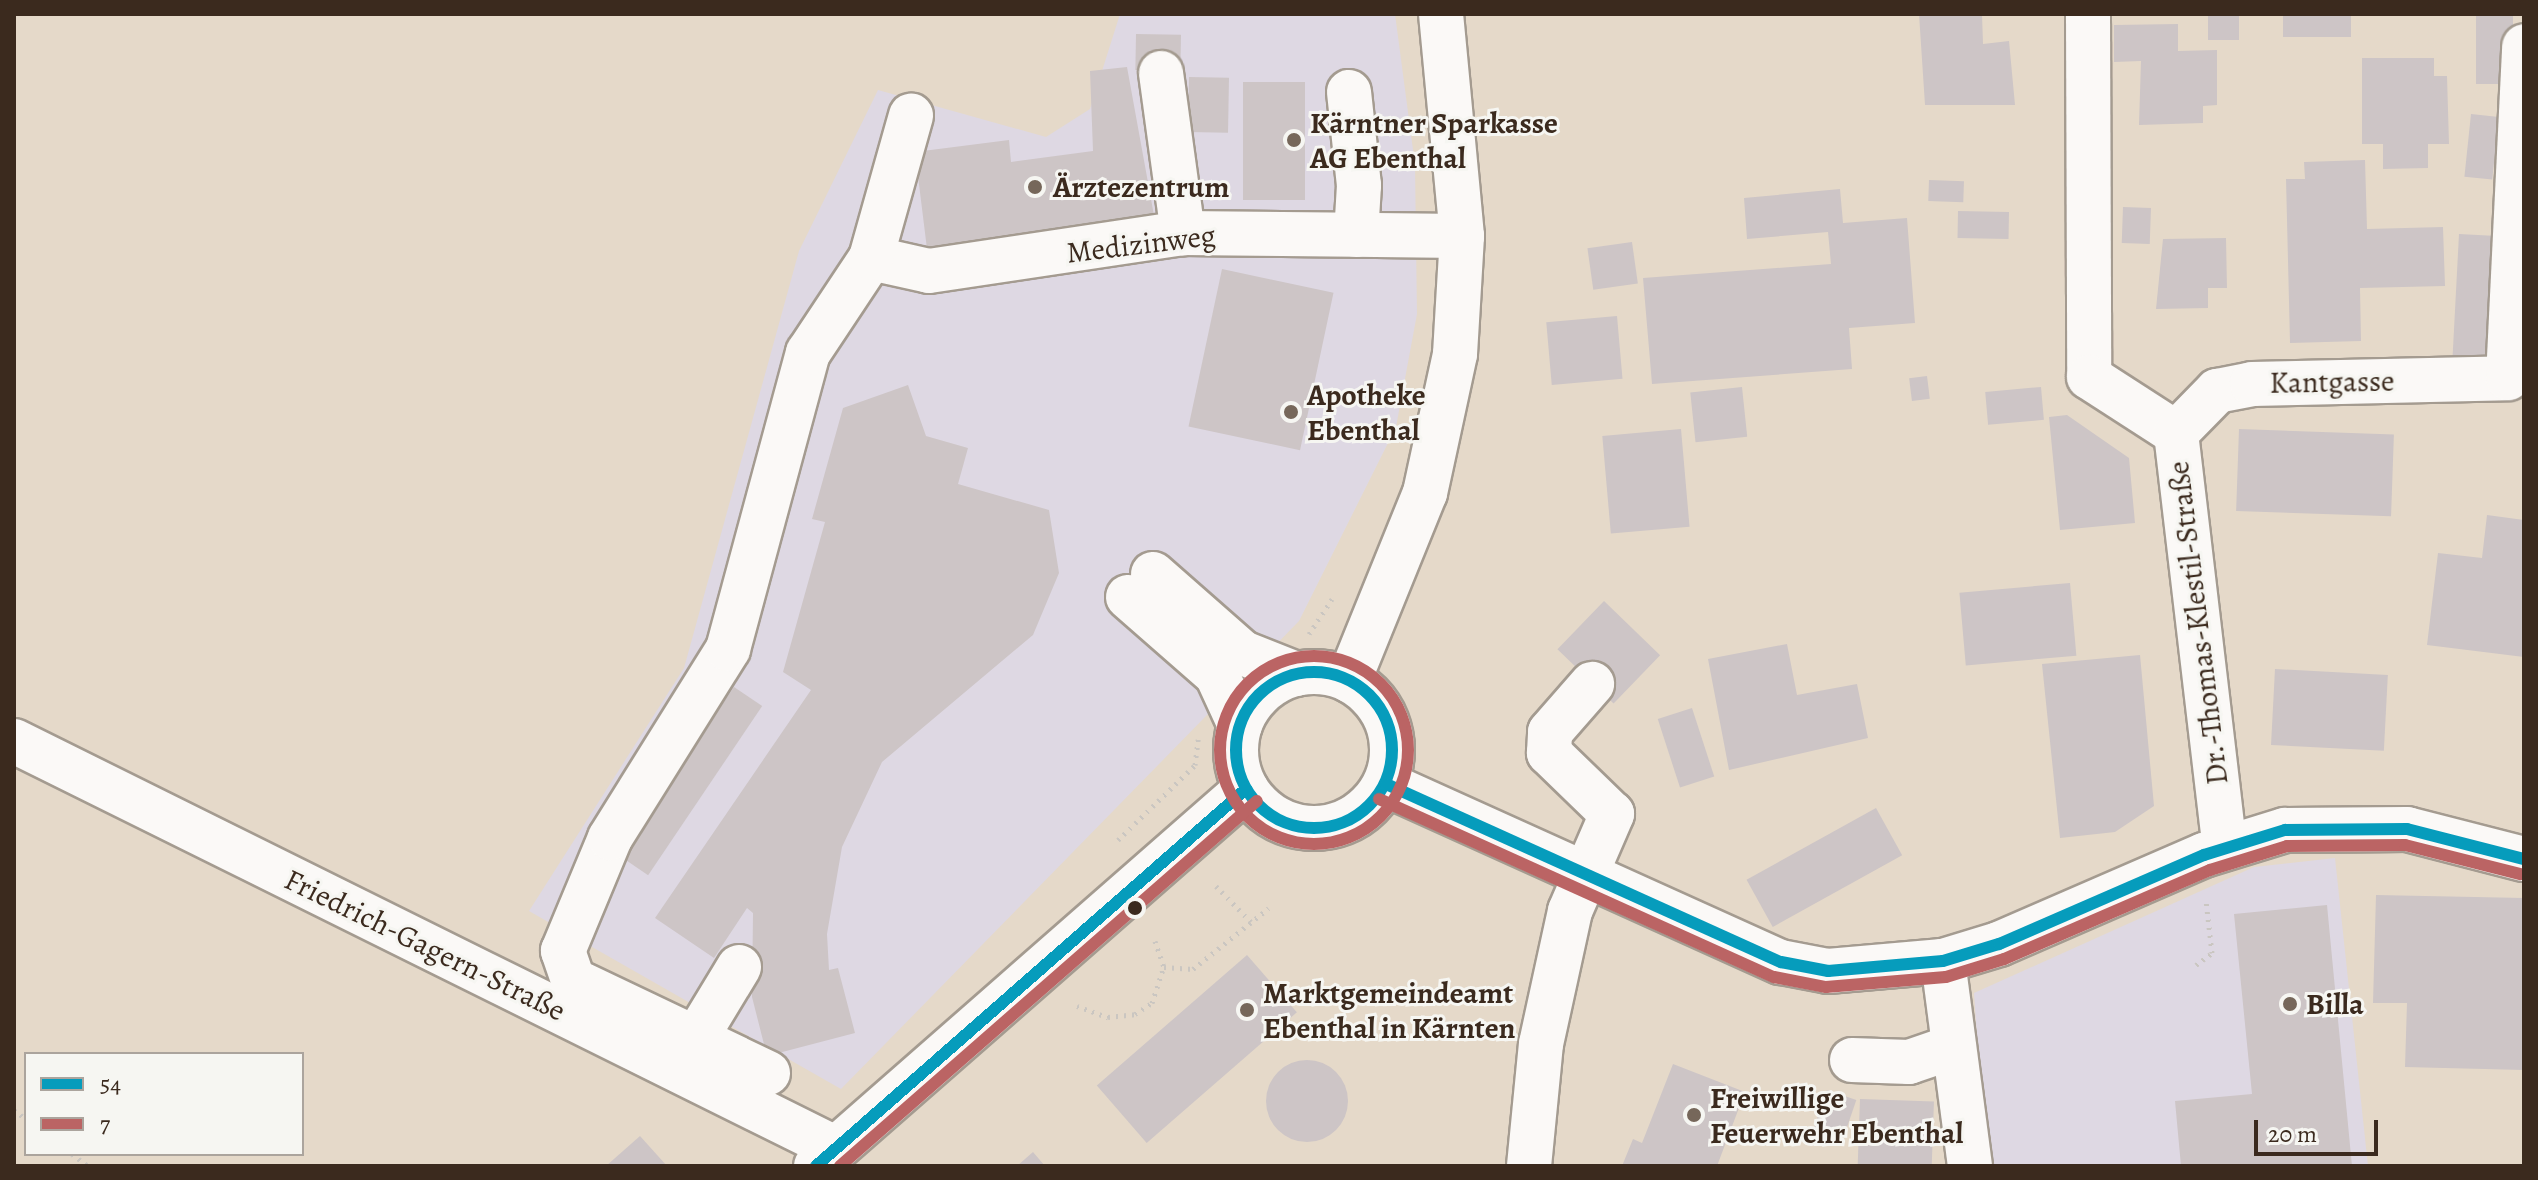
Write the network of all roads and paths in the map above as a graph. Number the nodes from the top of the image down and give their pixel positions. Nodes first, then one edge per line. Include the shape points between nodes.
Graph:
1 (1441, 14) edge
2 (2088, 14) edge
3 (2524, 46) edge
4 (1161, 73) dead end
5 (1349, 92) dead end
6 (911, 116) dead end
7 (1183, 233) junction
8 (1356, 235) junction
9 (1462, 236) junction
10 (871, 258) junction
11 (2516, 378) edge
12 (2176, 433) junction
13 (1296, 674) junction
14 (1349, 680) junction
15 (1592, 684) dead end
16 (1240, 725) junction
17 (14, 741) edge
18 (1386, 784) junction
19 (1246, 789) junction
20 (2225, 848) junction
21 (2524, 859) edge
22 (1584, 874) junction
23 (1216, 886) dead end
24 (2205, 891) dead end
25 (1269, 908) dead end
26 (1251, 922) junction
27 (1155, 941) dead end
28 (1943, 961) junction
29 (2196, 965) dead end
30 (739, 967) dead end
31 (1164, 967) junction
32 (1077, 1006) dead end
33 (696, 1038) junction
34 (1953, 1047) junction
35 (1852, 1060) dead end
36 (768, 1073) dead end
37 (826, 1157) edge
38 (1529, 1166) edge
39 (1970, 1166) edge

1 - 9 main road
2 - 12 main road, Dr.-Thomas-Klestil-Straße via 2089,377
3 - 11 main road, Kantgasse
4 - 7 main road
5 - 8 main road
6 - 10 main road
7 - 8 main road, Medizinweg
7 - 10 main road, Medizinweg via 929,271
8 - 9 main road, Medizinweg
9 - 14 main road via 1443,427 1400,560
10 - 33 main road via 808,353 728,649 610,838 563,951 573,980
11 - 12 main road, Kantgasse via 2252,384 2217,391
12 - 20 main road, Dr.-Thomas-Klestil-Straße
13 - 14 main road
13 - 16 main road via 1261,693
13 - 16 main road via 1243,653 1140,585 1217,675
14 - 18 main road via 1373,698 1389,724 1393,754
15 - 22 main road via 1550,732 1549,753 1612,814
16 - 19 main road via 1236,758
17 - 37 main road, Friedrich-Gagern-Straße
18 - 19 main road via 1365,811 1323,827 1300,827 1269,814
18 - 22 main road
19 - 37 main road
20 - 21 main road via 2285,830 2346,825 2407,829
20 - 28 main road
22 - 28 main road via 1781,962 1873,972
22 - 38 main road via 1541,1044
23 - 26 path
24 - 29 path via 2212,953
25 - 26 path
26 - 31 path via 1193,969
27 - 31 path
28 - 34 main road
30 - 33 main road
31 - 32 path via 1152,1003 1135,1014 1108,1017
33 - 36 main road
34 - 35 main road via 1909,1062
34 - 39 main road

